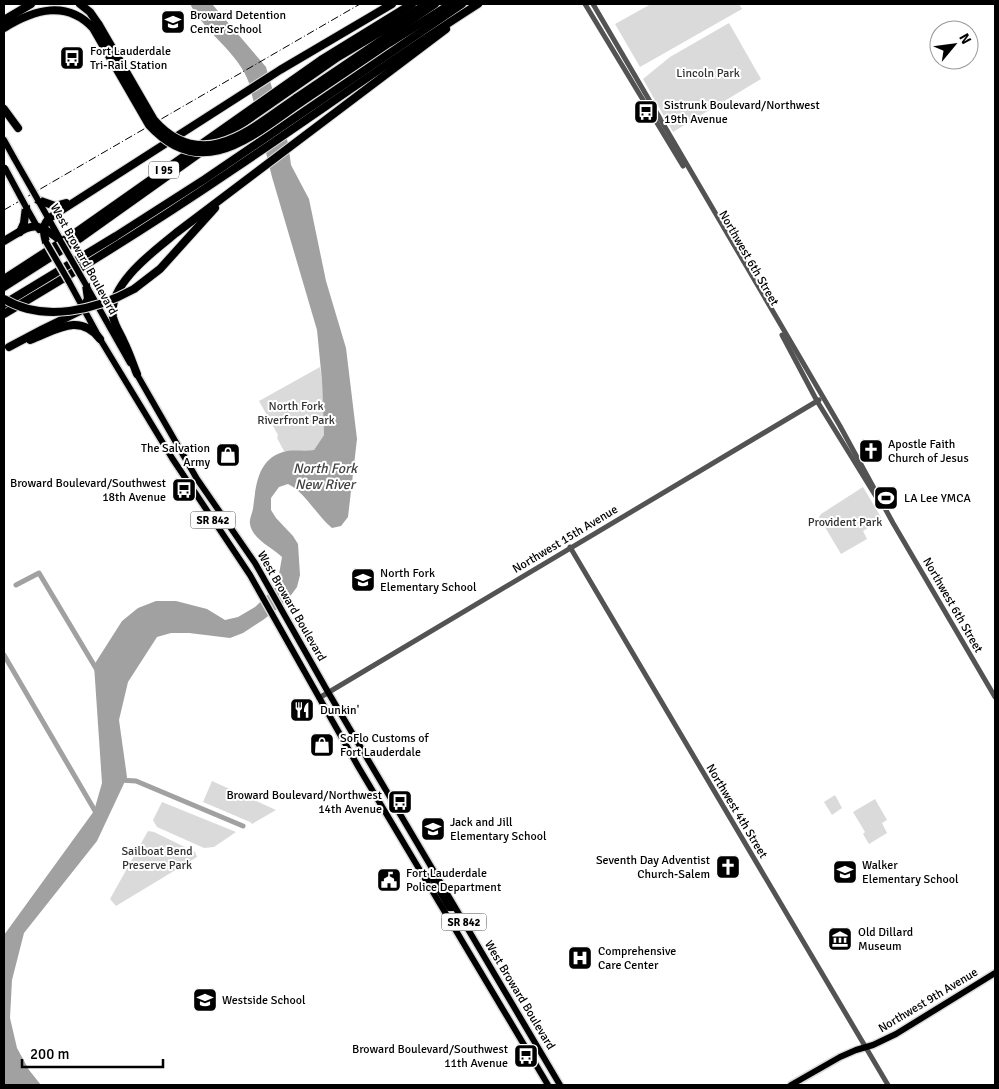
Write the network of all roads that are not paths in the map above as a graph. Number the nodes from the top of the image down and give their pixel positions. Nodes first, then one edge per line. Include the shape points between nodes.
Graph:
1 (31, 4) edge
2 (80, 4) edge
3 (392, 4) edge
4 (412, 4) edge
5 (427, 4) edge
6 (435, 4) edge
7 (451, 4) edge
8 (462, 4) edge
9 (585, 4) edge
10 (592, 4) edge
11 (474, 6) edge
12 (4, 20) edge
13 (96, 26) junction
14 (4, 28) edge
15 (291, 85) junction
16 (298, 100) junction
17 (4, 109) edge
18 (254, 111) junction
19 (18, 128) dead end
20 (4, 140) edge
21 (4, 167) edge
22 (252, 176) junction
23 (82, 196) junction
24 (38, 200) junction
25 (26, 207) junction
26 (50, 221) junction
27 (41, 228) junction
28 (20, 232) junction
29 (60, 240) junction
30 (4, 242) edge
31 (46, 242) joint
32 (4, 279) edge
33 (86, 285) junction
34 (4, 287) edge
35 (4, 299) edge
36 (4, 304) edge
37 (84, 309) junction
38 (4, 314) edge
39 (100, 339) junction
40 (6, 348) edge
41 (137, 374) junction
42 (823, 398) junction
43 (817, 401) junction
44 (213, 519) junction
45 (893, 523) junction
46 (570, 547) junction
47 (255, 563) junction
48 (328, 692) junction
49 (995, 697) edge
50 (318, 698) junction
51 (390, 820) junction
52 (428, 863) junction
53 (422, 872) junction
54 (455, 908) junction
55 (995, 973) edge
56 (865, 1047) junction
57 (548, 1085) edge
58 (560, 1085) edge
59 (791, 1085) edge
60 (888, 1085) edge

1 - 12 highway
2 - 13 highway via 90,12
3 - 23 highway via 280,70
4 - 15 highway, I 95 via 365,32
5 - 15 highway
6 - 16 highway
7 - 16 highway
8 - 36 highway via 116,236
9 - 43 street, Northwest 6th Street via 644,99
10 - 42 street, Northwest 6th Street
11 - 22 highway
11 - 38 highway via 249,159
13 - 14 highway via 78,11 66,5 53,4 39,7
13 - 16 highway, bridge via 150,125 161,136 184,148 203,152 232,147
15 - 18 highway, I 95
17 - 19 highway
18 - 32 highway, I 95
18 - 34 highway via 79,239
20 - 24 main road, West Broward Boulevard / SR 842, bridge
21 - 25 main road, West Broward Boulevard, bridge
22 - 35 highway, bridge via 207,217 156,272 134,289 98,305 65,312 32,310
22 - 41 highway via 160,246 119,288 113,303 113,318
23 - 24 highway via 58,206
23 - 26 highway
24 - 26 main road, West Broward Boulevard / SR 842
25 - 27 main road, West Broward Boulevard
25 - 28 highway
26 - 27 highway
26 - 29 main road, West Broward Boulevard / SR 842
27 - 28 highway
27 - 29 highway
27 - 31 highway
28 - 30 highway
29 - 33 main road, West Broward Boulevard / SR 842, bridge
31 - 37 main road, West Broward Boulevard / SR 842, bridge
33 - 37 highway via 88,299
33 - 41 main road, West Broward Boulevard / SR 842
37 - 39 main road, West Broward Boulevard / SR 842
37 - 40 highway
39 - 40 highway via 92,330 73,324
39 - 44 main road, West Broward Boulevard / SR 842
41 - 47 main road, West Broward Boulevard / SR 842 via 197,479
42 - 43 street, Northwest 15th Avenue
42 - 45 street, Northwest 6th Street
43 - 45 street, Northwest 6th Street
43 - 46 street, Northwest 15th Avenue
44 - 47 main road via 221,520 247,559
44 - 50 main road, West Broward Boulevard / SR 842 via 259,591
45 - 49 street, Northwest 6th Street
46 - 48 street, Northwest 15th Avenue
46 - 56 street, Northwest 4th Street
47 - 48 main road, West Broward Boulevard / SR 842
48 - 50 street, Northwest 15th Avenue
48 - 52 main road, West Broward Boulevard / SR 842
50 - 51 main road, West Broward Boulevard / SR 842
51 - 52 main road via 397,824 420,860
51 - 53 main road, West Broward Boulevard / SR 842
52 - 54 main road, West Broward Boulevard / SR 842
53 - 54 main road via 433,880 449,908
53 - 57 main road, West Broward Boulevard / SR 842
54 - 58 main road, West Broward Boulevard / SR 842
55 - 56 main road, Northwest 9th Avenue via 896,1034
56 - 59 main road, Northwest 9th Avenue via 840,1057
56 - 60 street, Northwest 4th Street

